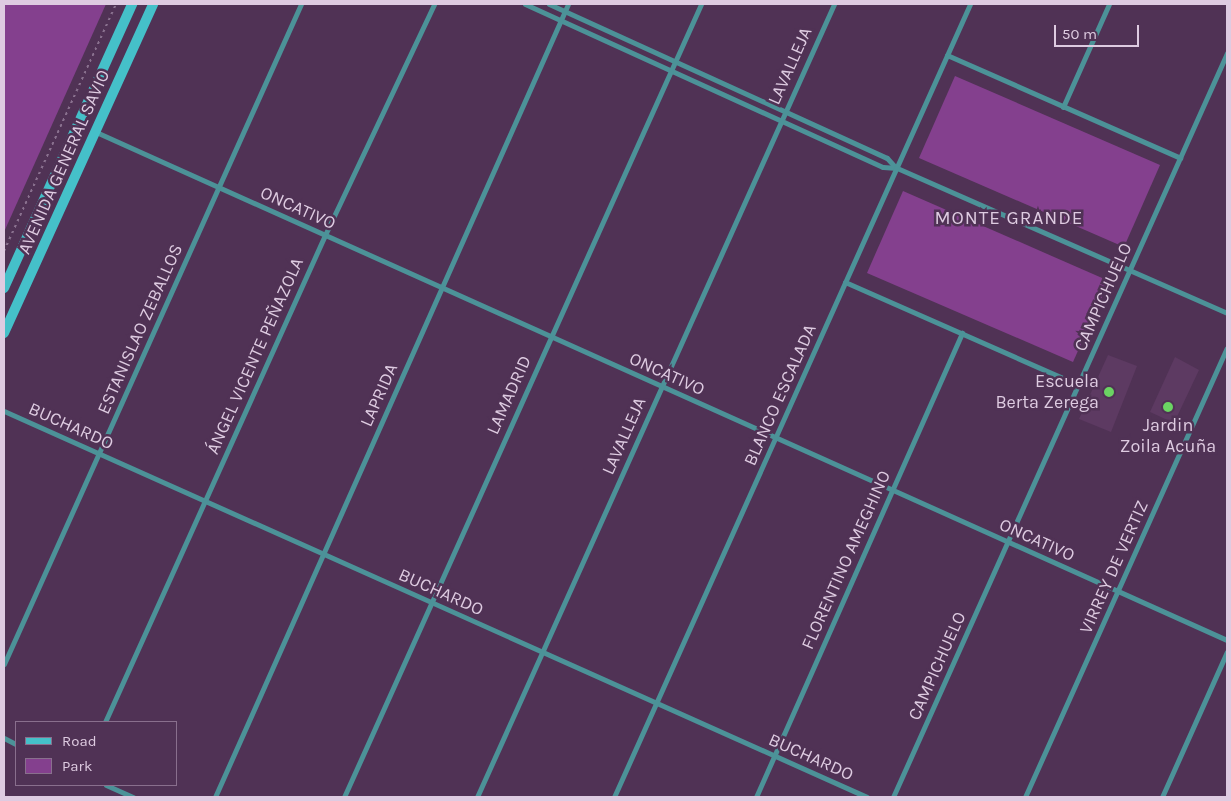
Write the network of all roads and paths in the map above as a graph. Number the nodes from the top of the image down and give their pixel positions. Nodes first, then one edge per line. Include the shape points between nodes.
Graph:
1 (116, 4) edge
2 (132, 4) edge
3 (153, 4) edge
4 (300, 4) edge
5 (434, 4) edge
6 (525, 4) edge
7 (549, 4) edge
8 (568, 4) edge
9 (701, 4) edge
10 (834, 4) edge
11 (970, 4) edge
12 (1110, 4) edge
13 (565, 11) junction
14 (561, 20) junction
15 (1227, 54) edge
16 (947, 55) junction
17 (675, 61) junction
18 (671, 70) junction
19 (1063, 107) junction
20 (786, 110) junction
21 (782, 120) junction
22 (96, 132) junction
23 (1180, 158) junction
24 (897, 168) junction
25 (219, 187) junction
26 (325, 235) junction
27 (4, 251) edge
28 (1130, 270) junction
29 (845, 282) junction
30 (4, 288) edge
31 (442, 288) junction
32 (1227, 313) edge
33 (4, 334) edge
34 (962, 334) junction
35 (550, 336) junction
36 (1227, 348) edge
37 (1078, 385) junction
38 (662, 386) junction
39 (4, 411) edge
40 (776, 438) junction
41 (99, 454) junction
42 (892, 490) junction
43 (205, 501) junction
44 (1008, 542) junction
45 (323, 554) junction
46 (1118, 591) junction
47 (431, 602) junction
48 (1227, 640) edge
49 (542, 652) junction
50 (1227, 652) edge
51 (4, 664) edge
52 (657, 703) junction
53 (106, 721) edge
54 (774, 756) junction
55 (108, 786) edge
56 (133, 797) edge
57 (215, 797) edge
58 (344, 797) edge
59 (477, 797) edge
60 (614, 797) edge
61 (756, 797) edge
62 (867, 797) edge
63 (893, 797) edge
64 (1026, 797) edge
65 (1162, 797) edge

1 - 27 path
2 - 30 main road, AVENIDA GENERAL SAVIO
3 - 22 main road, AVENIDA GENERAL SAVIO
4 - 25 street, ESTANISLAO ZEBALLOS
5 - 26 street, ÁNGEL VICENTE PEÑAZOLA
6 - 14 street
7 - 13 street
8 - 13 street, LAPRIDA
9 - 17 street, LAMADRID
10 - 20 street, LAVALLEJA
11 - 16 street, BLANCO ESCALADA
12 - 19 street
13 - 14 street, LAPRIDA
13 - 17 street
14 - 18 street
14 - 31 street, LAPRIDA
15 - 23 street, CAMPICHUELO
16 - 19 street
16 - 24 street, BLANCO ESCALADA
17 - 18 street, LAMADRID
17 - 20 street
18 - 21 street
18 - 35 street, LAMADRID
19 - 23 street
20 - 21 street, LAVALLEJA
20 - 24 street via 886,158
21 - 24 street via 883,167
21 - 38 street, LAVALLEJA
22 - 25 street, ONCATIVO
22 - 33 main road, AVENIDA GENERAL SAVIO
23 - 28 street, CAMPICHUELO
24 - 28 street
24 - 29 street, BLANCO ESCALADA
25 - 26 street, ONCATIVO
25 - 41 street, ESTANISLAO ZEBALLOS
26 - 31 street, ONCATIVO
26 - 43 street, ÁNGEL VICENTE PEÑAZOLA
28 - 32 street
28 - 37 street, CAMPICHUELO
29 - 34 street
29 - 40 street, BLANCO ESCALADA
31 - 35 street, ONCATIVO
31 - 45 street, LAPRIDA
34 - 37 street
34 - 42 street, FLORENTINO AMEGHINO
35 - 38 street, ONCATIVO
35 - 47 street, LAMADRID
36 - 46 street, VIRREY DE VERTIZ
37 - 44 street, CAMPICHUELO
38 - 40 street, ONCATIVO
38 - 49 street, LAVALLEJA
39 - 41 street, BUCHARDO
40 - 42 street, ONCATIVO
40 - 52 street, BLANCO ESCALADA
41 - 43 street, BUCHARDO
41 - 51 street, ESTANISLAO ZEBALLOS
42 - 44 street, ONCATIVO
42 - 54 street, FLORENTINO AMEGHINO
43 - 45 street, BUCHARDO
43 - 53 street, ÁNGEL VICENTE PEÑAZOLA
44 - 46 street, ONCATIVO
44 - 63 street, CAMPICHUELO
45 - 47 street, BUCHARDO
45 - 57 street, LAPRIDA
46 - 48 street, ONCATIVO
46 - 64 street, VIRREY DE VERTIZ
47 - 49 street, BUCHARDO
47 - 58 street, LAMADRID
49 - 52 street, BUCHARDO
49 - 59 street, LAVALLEJA
50 - 65 street
52 - 54 street, BUCHARDO
52 - 60 street, BLANCO ESCALADA
54 - 61 street, FLORENTINO AMEGHINO
54 - 62 street, BUCHARDO
55 - 56 street

